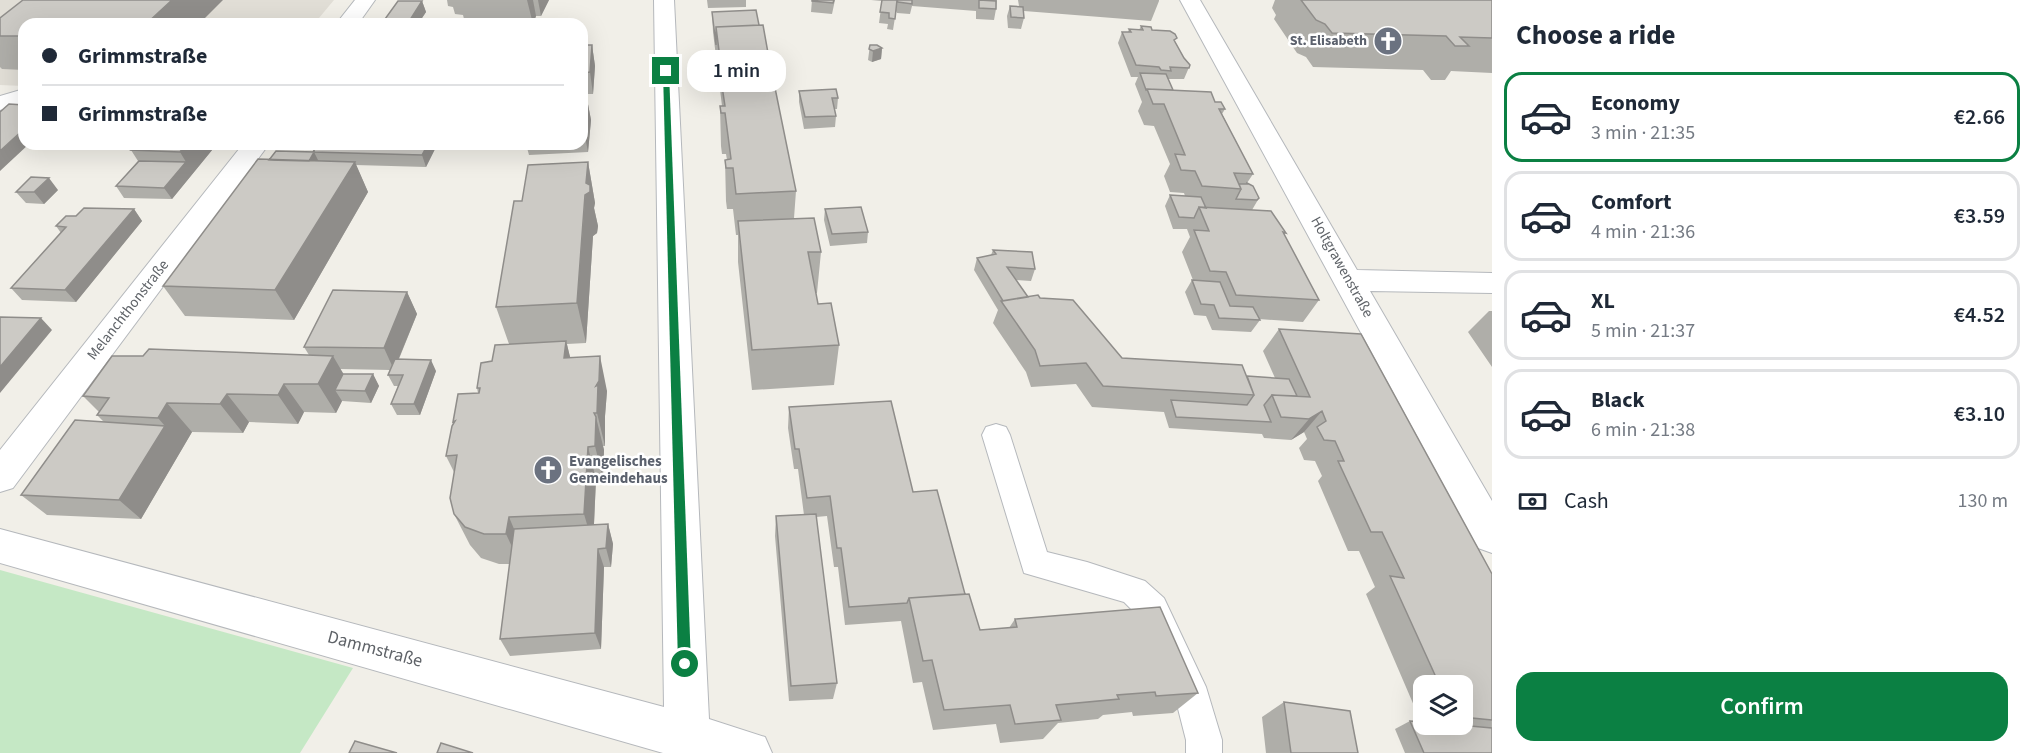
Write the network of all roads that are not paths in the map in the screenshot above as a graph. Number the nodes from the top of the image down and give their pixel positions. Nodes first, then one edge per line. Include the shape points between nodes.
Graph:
1 (365, 0) edge
2 (664, 0) edge
3 (1190, 0) edge
4 (352, 18) edge
5 (18, 98) edge
6 (0, 103) edge
7 (251, 150) edge
8 (1350, 280) junction
9 (1492, 283) edge
10 (996, 435) dead end
11 (0, 477) edge
12 (1492, 536) edge
13 (0, 546) edge
14 (686, 744) edge
15 (749, 753) edge
16 (1204, 753) edge

1 - 4 street
2 - 14 street
3 - 8 street, Holtgrawenstraße
5 - 6 street
7 - 11 street, Melanchthonstraße
8 - 9 street
8 - 12 street, Holtgrawenstraße
10 - 16 lane via 1035,563 1134,591 1153,609 1189,687
13 - 14 street, Dammstraße
14 - 15 street, Dammstraße

